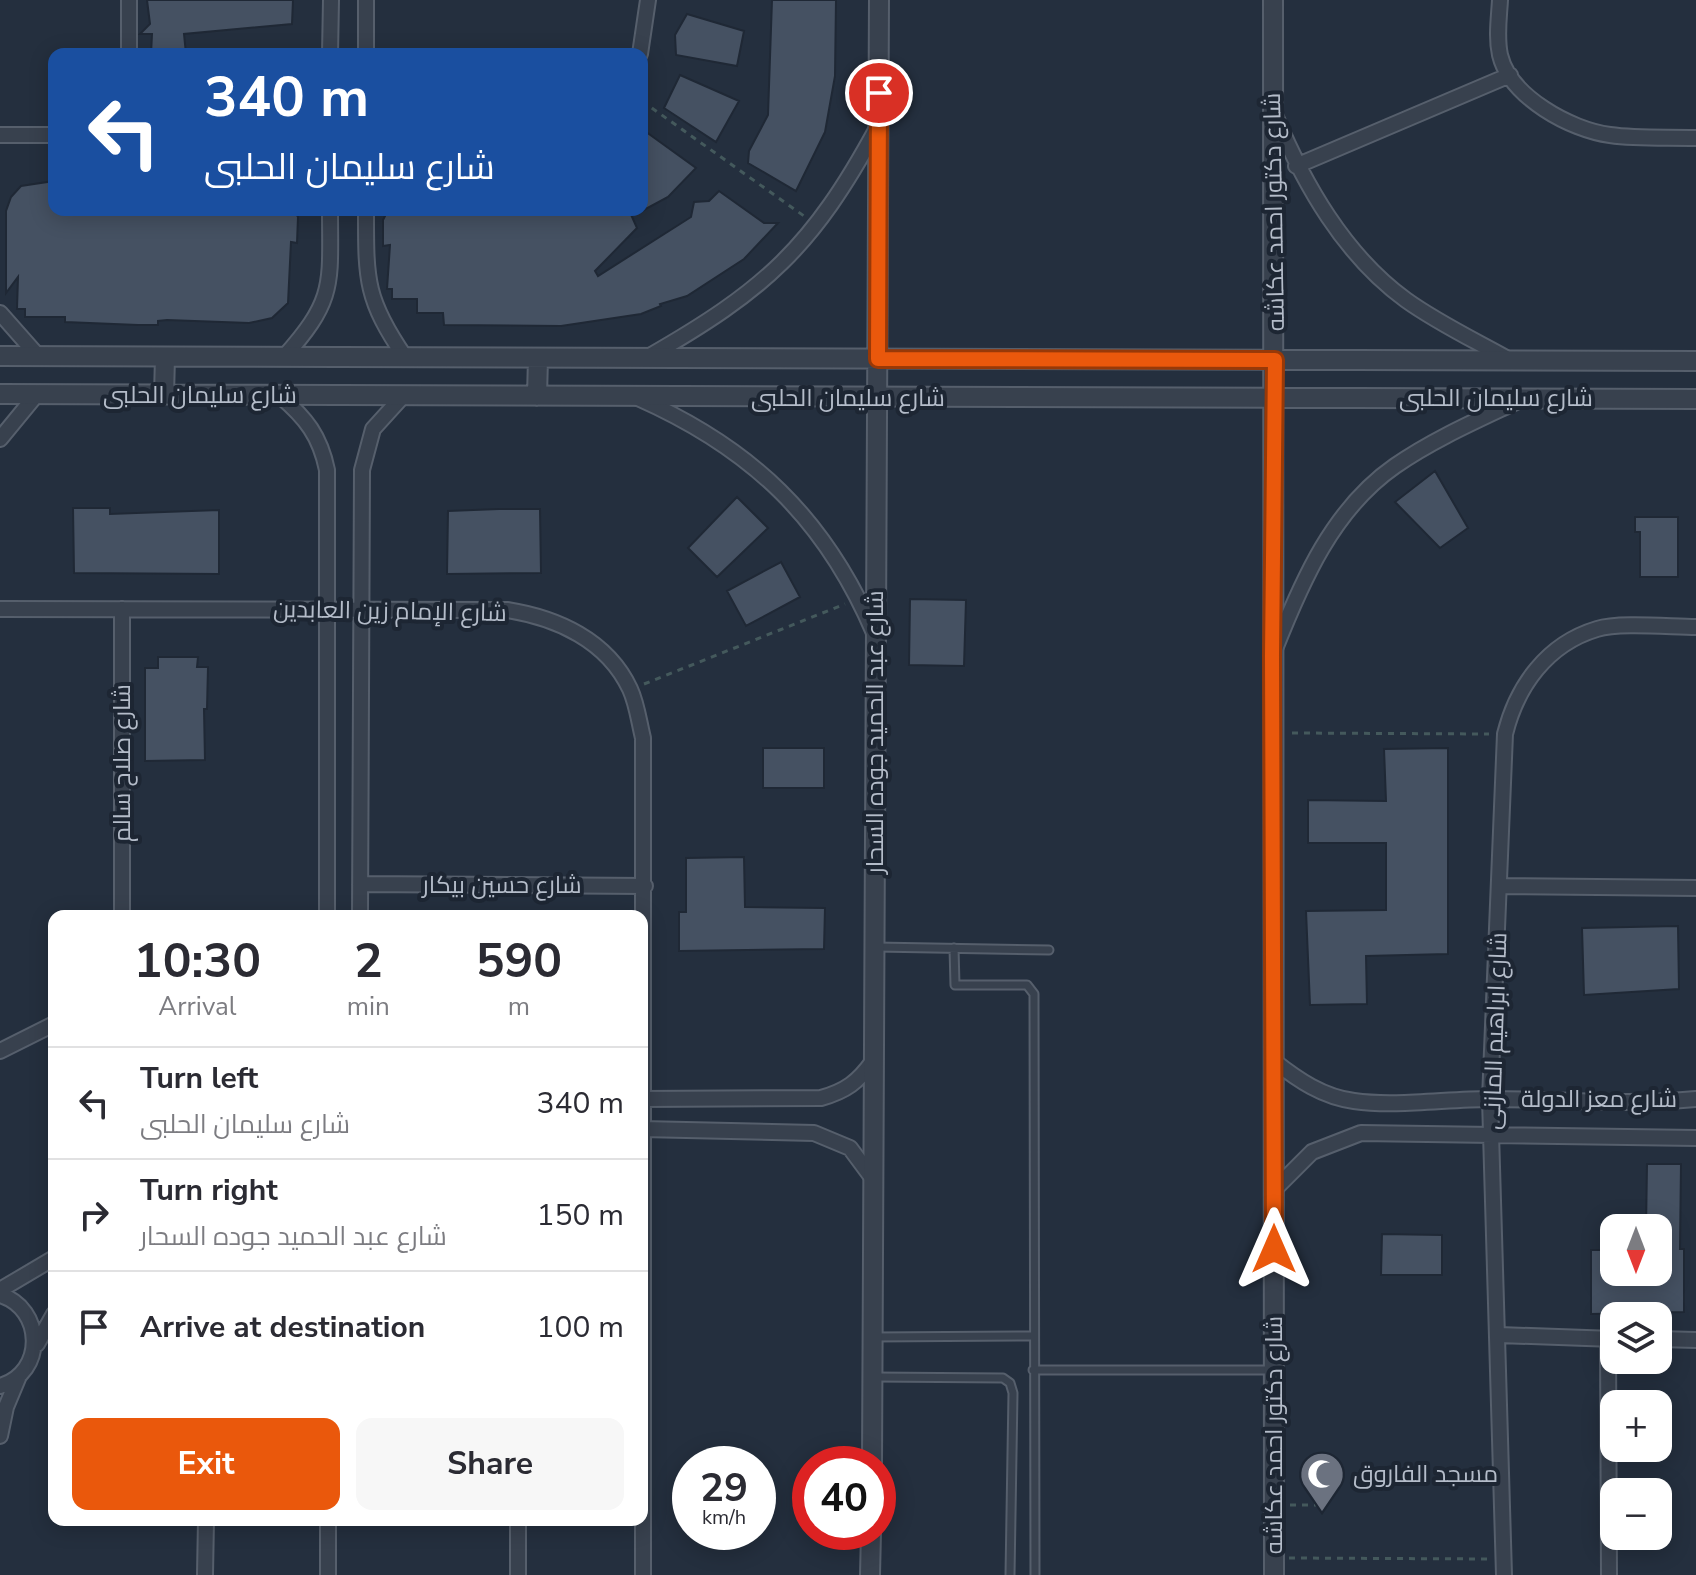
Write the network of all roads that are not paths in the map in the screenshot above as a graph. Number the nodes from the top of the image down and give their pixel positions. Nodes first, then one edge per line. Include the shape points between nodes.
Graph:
1 (129, 0) edge
2 (331, 0) edge
3 (366, 0) edge
4 (648, 0) edge
5 (879, 0) edge
6 (1273, 0) edge
7 (1500, 0) edge
8 (129, 48) edge
9 (330, 48) edge
10 (366, 48) edge
11 (641, 48) edge
12 (1510, 75) junction
13 (1272, 109) junction
14 (879, 124) junction
15 (0, 135) edge
16 (48, 135) edge
17 (1696, 138) edge
18 (1296, 166) junction
19 (330, 216) edge
20 (366, 216) edge
21 (0, 313) edge
22 (0, 356) edge
23 (38, 356) junction
24 (165, 357) junction
25 (284, 357) junction
26 (405, 357) junction
27 (538, 358) junction
28 (645, 358) junction
29 (878, 359) junction
30 (1275, 360) junction
31 (1512, 361) junction
32 (1696, 361) edge
33 (1617, 362) junction
34 (0, 394) edge
35 (37, 394) junction
36 (164, 395) junction
37 (280, 396) junction
38 (403, 396) junction
39 (537, 396) junction
40 (637, 398) junction
41 (877, 398) junction
42 (1525, 398) junction
43 (1618, 398) junction
44 (1696, 399) edge
45 (1274, 400) junction
46 (0, 439) edge
47 (0, 609) edge
48 (122, 609) junction
49 (327, 610) junction
50 (361, 610) junction
51 (1696, 627) edge
52 (876, 636) junction
53 (1272, 656) junction
54 (360, 884) junction
55 (645, 886) junction
56 (1499, 886) junction
57 (1696, 888) edge
58 (122, 910) edge
59 (327, 910) edge
60 (360, 910) edge
61 (645, 910) edge
62 (874, 947) junction
63 (954, 948) junction
64 (1049, 950) dead end
65 (48, 1027) edge
66 (0, 1051) edge
67 (873, 1061) junction
68 (1274, 1061) junction
69 (648, 1099) edge
70 (1490, 1099) junction
71 (1696, 1099) edge
72 (648, 1129) edge
73 (1492, 1135) junction
74 (1696, 1138) edge
75 (873, 1179) junction
76 (1275, 1189) junction
77 (48, 1262) edge
78 (0, 1292) edge
79 (48, 1324) edge
80 (1499, 1335) junction
81 (1033, 1336) junction
82 (873, 1337) junction
83 (1600, 1339) edge
84 (1672, 1339) edge
85 (1696, 1340) edge
86 (35, 1347) junction
87 (1033, 1370) junction
88 (1274, 1370) junction
89 (1611, 1374) edge
90 (19, 1376) junction
91 (873, 1377) junction
92 (0, 1386) edge
93 (0, 1436) edge
94 (872, 1446) edge
95 (206, 1526) edge
96 (328, 1526) edge
97 (518, 1526) edge
98 (643, 1526) edge
99 (871, 1550) edge
100 (1274, 1566) edge
101 (205, 1575) edge
102 (328, 1575) edge
103 (518, 1575) edge
104 (643, 1575) edge
105 (870, 1575) edge
106 (1010, 1575) edge
107 (1035, 1575) edge
108 (1504, 1575) edge
109 (1609, 1575) edge

1 - 8 street
2 - 9 street
3 - 10 street
4 - 11 street
5 - 14 street, شارع عبد الحميد جوده السحار
6 - 13 street, شارع دكتور احمد عكاشه
7 - 12 street via 1501,58
12 - 17 street via 1542,105 1582,128 1610,135
12 - 18 street
13 - 18 street
13 - 30 street, شارع دكتور احمد عكاشه
14 - 28 street via 817,225 768,279
14 - 29 street, شارع عبد الحميد جوده السحار
15 - 16 street
18 - 31 street via 1341,235 1373,272 1437,320
19 - 25 street via 327,296 318,317
20 - 26 street via 369,293
21 - 23 street
22 - 23 street, شارع سليمان الحلبى
23 - 24 street, شارع سليمان الحلبى
24 - 25 street, شارع سليمان الحلبى
24 - 36 street
25 - 26 street, شارع سليمان الحلبى
26 - 27 street, شارع سليمان الحلبى
27 - 28 street, شارع سليمان الحلبى
27 - 39 street
28 - 29 street, شارع سليمان الحلبى
29 - 30 street, شارع سليمان الحلبى
29 - 41 street, شارع عبد الحميد جوده السحار
30 - 31 street, شارع سليمان الحلبى
30 - 45 street, شارع دكتور احمد عكاشه
31 - 33 street, شارع سليمان الحلبى
32 - 33 street, شارع سليمان الحلبى
33 - 43 street
34 - 35 street, شارع سليمان الحلبى
35 - 36 street, شارع سليمان الحلبى
35 - 46 street
36 - 37 street, شارع سليمان الحلبى
37 - 38 street, شارع سليمان الحلبى
37 - 49 street via 311,426 322,446 327,470
38 - 39 street, شارع سليمان الحلبى
38 - 50 street via 380,420 365,449
39 - 40 street, شارع سليمان الحلبى
40 - 41 street, شارع سليمان الحلبى
40 - 52 street via 716,437 773,483 813,525 860,599
41 - 45 street, شارع سليمان الحلبى
41 - 52 street, شارع عبد الحميد جوده السحار
42 - 43 street, شارع سليمان الحلبى
42 - 45 street, شارع سليمان الحلبى
42 - 53 street via 1427,445 1359,499 1303,580
43 - 44 street, شارع سليمان الحلبى
45 - 53 street, شارع دكتور احمد عكاشه
47 - 48 street, شارع الإمام زين العابدين
48 - 49 street, شارع الإمام زين العابدين
48 - 58 street, شارع صلاح سالم
49 - 50 street, شارع الإمام زين العابدين
49 - 59 street
50 - 54 street
50 - 55 street, شارع الإمام زين العابدين via 507,610 537,615 592,642 630,690 643,738
51 - 56 street, شارع ابراهيم المازنى via 1599,628 1545,658 1526,680 1505,734
52 - 62 street, شارع عبد الحميد جوده السحار
53 - 68 street, شارع دكتور احمد عكاشه
54 - 55 street, شارع حسين بيكار
54 - 60 street
55 - 61 street, شارع الإمام زين العابدين
56 - 57 street
56 - 70 street, شارع ابراهيم المازنى
62 - 63 lane
62 - 67 street, شارع عبد الحميد جوده السحار
63 - 64 lane
63 - 81 lane via 955,985 1027,985 1033,990
65 - 66 street
67 - 69 street via 842,1092 821,1098
67 - 75 street, شارع عبد الحميد جوده السحار
68 - 70 street, شارع معز الدولة via 1326,1094 1356,1102
68 - 76 street, شارع دكتور احمد عكاشه
70 - 71 street, شارع معز الدولة
70 - 73 street, شارع ابراهيم المازنى
72 - 75 street via 814,1133 850,1148
73 - 74 street, شارع معز الدولة
73 - 76 street, شارع معز الدولة via 1361,1133 1312,1152
73 - 80 street, شارع ابراهيم المازنى
75 - 82 street, شارع عبد الحميد جوده السحار
76 - 88 street, شارع دكتور احمد عكاشه
77 - 78 street
78 - 86 street via 30,1318
79 - 86 street
80 - 83 street
80 - 108 street, شارع ابراهيم المازنى
81 - 82 lane
81 - 87 lane
82 - 91 street, شارع عبد الحميد جوده السحار
84 - 85 street
86 - 90 street
87 - 88 lane
87 - 107 lane
88 - 100 street, شارع دكتور احمد عكاشه
89 - 109 street
90 - 92 street
90 - 93 street
91 - 94 street, شارع عبد الحميد جوده السحار
91 - 106 lane via 1003,1378 1010,1383
95 - 101 street
96 - 102 street
97 - 103 street
98 - 104 street, شارع الإمام زين العابدين
99 - 105 street

